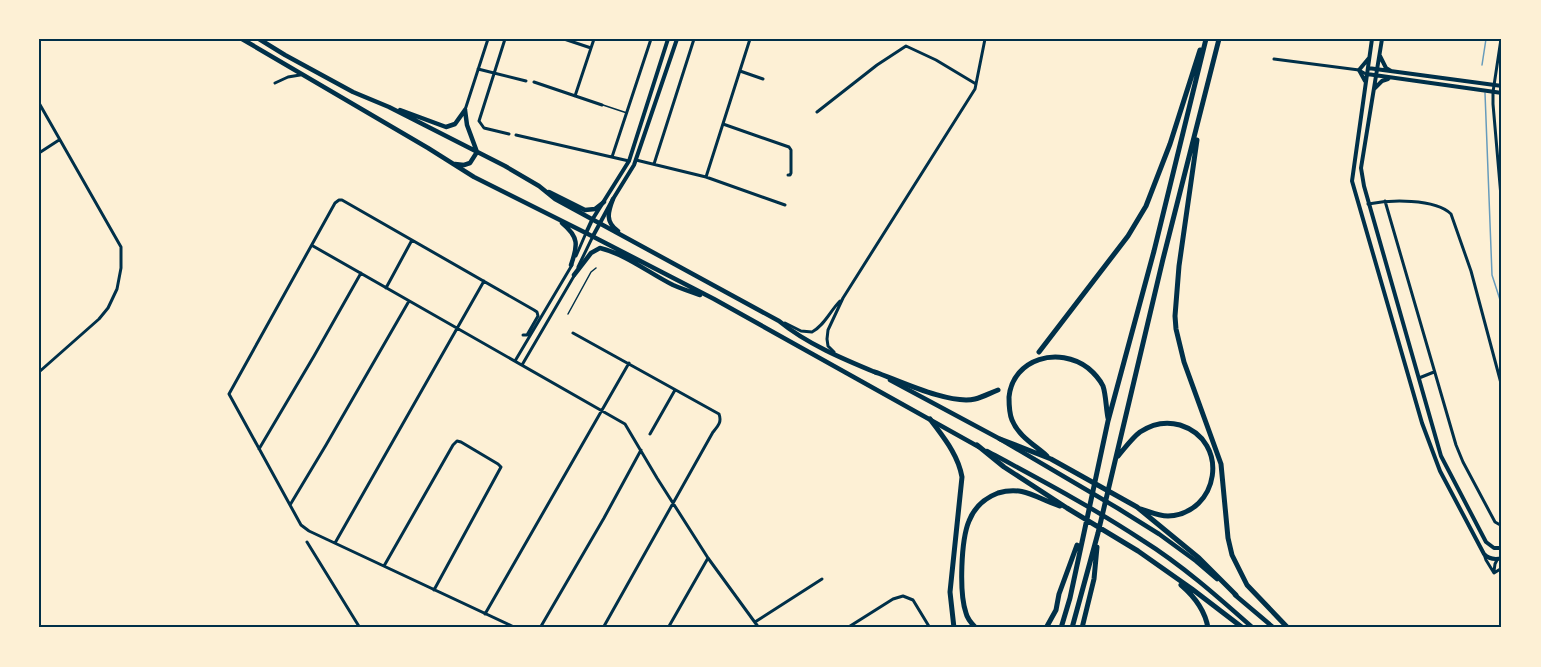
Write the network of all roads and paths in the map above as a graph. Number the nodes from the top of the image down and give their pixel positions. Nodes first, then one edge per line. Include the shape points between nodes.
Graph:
1 (242, 39) edge
2 (259, 39) edge
3 (488, 39) edge
4 (505, 39) edge
5 (564, 39) edge
6 (594, 39) edge
7 (651, 39) edge
8 (668, 39) edge
9 (677, 39) edge
10 (694, 39) edge
11 (750, 39) edge
12 (985, 39) edge
13 (1205, 39) edge
14 (1219, 39) edge
15 (1372, 39) edge
16 (1382, 39) edge
17 (1501, 39) edge
18 (591, 48) junction
19 (1370, 55) junction
20 (1379, 55) junction
21 (1274, 59) dead end
22 (1500, 64) edge
23 (1368, 68) junction
24 (478, 69) junction
25 (1359, 70) junction
26 (1377, 70) junction
27 (740, 71) junction
28 (1392, 72) junction
29 (495, 73) junction
30 (300, 75) junction
31 (1367, 75) junction
32 (1377, 76) junction
33 (764, 79) dead end
34 (1390, 79) junction
35 (526, 81) dead end
36 (534, 82) dead end
37 (275, 83) dead end
38 (976, 84) junction
39 (1366, 85) junction
40 (1494, 85) junction
41 (1502, 86) edge
42 (1375, 89) junction
43 (1493, 92) junction
44 (1502, 93) edge
45 (575, 96) junction
46 (39, 103) edge
47 (602, 105) joint
48 (389, 107) junction
49 (465, 110) junction
50 (817, 112) dead end
51 (627, 113) junction
52 (1199, 122) junction
53 (723, 124) junction
54 (509, 134) dead end
55 (516, 135) dead end
56 (59, 140) junction
57 (477, 152) junction
58 (39, 153) edge
59 (612, 157) junction
60 (636, 160) junction
61 (628, 161) junction
62 (451, 163) junction
63 (654, 164) junction
64 (788, 175) dead end
65 (706, 177) junction
66 (539, 186) junction
67 (613, 199) junction
68 (1385, 201) junction
69 (604, 202) junction
70 (1368, 204) junction
71 (785, 205) dead end
72 (1502, 208) edge
73 (552, 216) junction
74 (592, 220) junction
75 (599, 224) junction
76 (586, 233) junction
77 (593, 236) junction
78 (412, 240) junction
79 (313, 246) junction
80 (654, 252) junction
81 (572, 265) junction
82 (596, 268) dead end
83 (361, 273) junction
84 (574, 275) junction
85 (484, 281) junction
86 (386, 288) junction
87 (843, 297) junction
88 (714, 299) junction
89 (409, 301) junction
90 (568, 314) dead end
91 (779, 321) junction
92 (457, 328) junction
93 (573, 333) dead end
94 (523, 335) dead end
95 (1039, 352) dead end
96 (839, 356) junction
97 (515, 361) junction
98 (1404, 362) junction
99 (629, 363) junction
100 (522, 365) junction
101 (39, 372) edge
102 (875, 372) junction
103 (1434, 372) junction
104 (1419, 378) junction
105 (1502, 387) edge
106 (675, 390) junction
107 (998, 390) dead end
108 (1414, 395) junction
109 (602, 411) junction
110 (930, 419) junction
111 (1108, 421) junction
112 (650, 434) dead end
113 (1000, 440) junction
114 (977, 445) junction
115 (259, 449) junction
116 (641, 450) junction
117 (1051, 459) junction
118 (1116, 459) junction
119 (674, 502) junction
120 (290, 505) junction
121 (1137, 507) junction
122 (1067, 508) junction
123 (1502, 526) edge
124 (1083, 530) junction
125 (1098, 533) junction
126 (307, 542) dead end
127 (335, 543) junction
128 (1502, 548) edge
129 (1138, 551) junction
130 (1484, 554) junction
131 (708, 558) junction
132 (1499, 559) edge
133 (384, 566) junction
134 (1502, 568) edge
135 (1494, 573) junction
136 (822, 579) dead end
137 (434, 590) junction
138 (1236, 595) junction
139 (485, 614) junction
140 (755, 622) junction
141 (360, 628) edge
142 (516, 628) edge
143 (540, 628) edge
144 (603, 628) edge
145 (668, 628) edge
146 (759, 628) edge
147 (847, 628) edge
148 (930, 628) edge
149 (954, 628) edge
150 (976, 628) edge
151 (1046, 628) edge
152 (1061, 628) edge
153 (1072, 628) edge
154 (1082, 628) edge
155 (1208, 628) edge
156 (1243, 628) edge
157 (1253, 628) edge
158 (1274, 628) edge
159 (1288, 628) edge

1 - 30 main road
2 - 48 main road via 353,92
3 - 24 street
4 - 29 street
5 - 18 street
6 - 18 street
7 - 51 street
8 - 61 street
9 - 60 street
10 - 63 street
11 - 27 street
12 - 38 street
13 - 95 highway via 1146,206 1128,236
13 - 111 highway via 1155,251
14 - 52 highway
15 - 19 street
16 - 20 street
17 - 22 street
18 - 45 street
19 - 23 street
19 - 25 street
20 - 26 street
20 - 28 street
21 - 25 street
22 - 40 street
23 - 25 street
23 - 26 street
23 - 31 street
24 - 29 street
24 - 49 street
25 - 31 street
25 - 39 street
26 - 28 street
26 - 32 street
27 - 33 street
27 - 53 street
28 - 40 street
29 - 35 street
29 - 54 street via 479,121 484,128
30 - 37 street
30 - 62 main road
31 - 32 street
31 - 39 street
32 - 34 street
32 - 42 street
34 - 42 street
34 - 43 street
36 - 45 street
38 - 50 street via 906,46
38 - 87 street
39 - 98 street via 1352,181
40 - 41 street
40 - 43 street
42 - 70 street via 1361,168
43 - 44 street
43 - 72 street
45 - 47 street
46 - 56 street
47 - 51 lane
48 - 49 main road via 446,127 455,124
48 - 57 main road
49 - 57 main road
51 - 59 street
52 - 118 highway
52 - 159 highway via 1179,266 1176,329 1221,464 1232,555 1247,585
53 - 64 street via 789,147
53 - 65 street
55 - 59 street
56 - 58 street
56 - 101 street via 121,248 121,268 108,308
57 - 62 main road via 470,163
57 - 66 main road
59 - 61 street
60 - 63 street
60 - 67 street
61 - 69 street
62 - 73 main road
63 - 65 street
65 - 71 street
66 - 69 main road via 585,210 595,210
66 - 74 main road
67 - 75 street
67 - 80 main road via 608,217 611,225
68 - 70 street
68 - 103 street
68 - 105 street via 1437,206 1454,217
69 - 74 street
70 - 104 street
73 - 76 main road
73 - 81 main road via 574,237
74 - 75 main road
74 - 76 street
75 - 77 street
75 - 80 main road
76 - 77 main road
76 - 81 street
77 - 84 street
77 - 88 main road
78 - 79 street via 339,200
78 - 85 street
78 - 86 street
79 - 83 street
79 - 115 street via 229,392
80 - 91 main road
81 - 97 street
82 - 90 lane
83 - 86 street
83 - 115 street
84 - 88 main road via 591,253 600,248 674,285
84 - 100 street
85 - 92 street
85 - 94 street via 537,312
86 - 89 street
87 - 91 street via 812,332
87 - 96 street via 827,339 829,348
88 - 110 main road
89 - 92 street
89 - 120 street
91 - 96 main road
92 - 97 street
92 - 127 street
93 - 99 street
96 - 102 main road
97 - 100 street
98 - 104 street via 1412,375
98 - 108 street
99 - 106 street
99 - 109 street
100 - 109 street
102 - 107 highway via 959,400
102 - 113 main road
103 - 104 street
103 - 123 street via 1462,462 1495,522
104 - 108 street via 1414,383
104 - 128 street via 1444,464 1486,542 1490,547
106 - 112 street
106 - 119 street via 719,414 720,424
108 - 130 street via 1434,458
109 - 116 street via 625,424
109 - 139 street
110 - 114 main road
110 - 149 highway via 956,456 962,477 951,584
111 - 117 highway via 1103,387 1081,363 1049,357 1023,368 1010,390 1010,417 1026,440
111 - 124 highway
113 - 117 highway
113 - 138 main road via 1159,534
114 - 122 highway
114 - 157 main road via 1142,540 1214,593
115 - 120 street
116 - 119 street
116 - 143 street
117 - 121 highway
118 - 121 highway via 1138,433 1161,424 1172,423 1191,430 1208,447 1214,472 1197,504 1166,516
118 - 125 highway
119 - 131 street
119 - 144 street
120 - 127 street via 301,525
121 - 138 highway via 1199,558
122 - 129 highway
122 - 150 highway via 1022,490 998,493 976,508 964,534 962,584 966,615
124 - 151 highway
124 - 152 highway
125 - 153 highway
125 - 154 highway via 1094,579
126 - 141 street
127 - 133 street
129 - 155 highway via 1201,605
129 - 156 highway
130 - 132 street
130 - 135 street
131 - 140 street
131 - 145 street
132 - 135 street
133 - 137 street
133 - 137 street via 453,445 461,442 501,467
134 - 135 street
136 - 140 street
137 - 139 street
138 - 158 main road
139 - 142 street
140 - 146 street
147 - 148 street via 903,596 913,600

